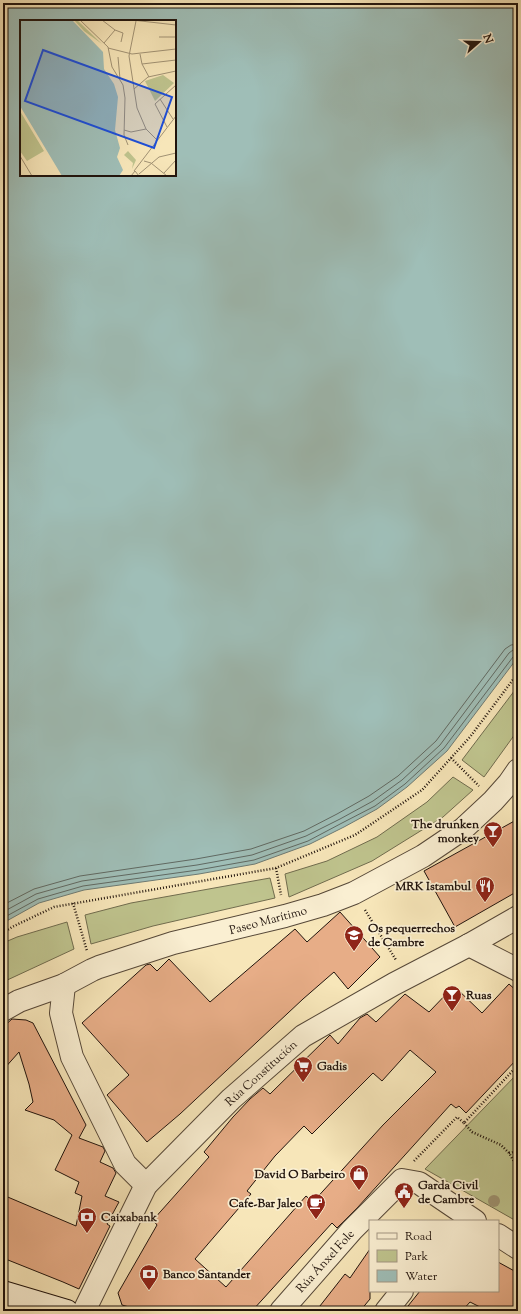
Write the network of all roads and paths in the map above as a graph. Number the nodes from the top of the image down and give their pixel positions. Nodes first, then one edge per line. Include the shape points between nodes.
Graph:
1 (518, 673) edge
2 (451, 758) junction
3 (515, 780) edge
4 (493, 801) junction
5 (276, 868) junction
6 (354, 894) junction
7 (73, 903) junction
8 (285, 916) junction
9 (518, 917) edge
10 (3, 933) edge
11 (469, 945) junction
12 (92, 970) junction
13 (518, 970) edge
14 (407, 977) junction
15 (64, 985) junction
16 (3, 1010) edge
17 (518, 1065) edge
18 (464, 1123) junction
19 (518, 1151) edge
20 (509, 1153) junction
21 (518, 1168) edge
22 (402, 1180) junction
23 (146, 1185) junction
24 (466, 1219) edge
25 (499, 1236) edge
26 (518, 1248) edge
27 (3, 1292) edge
28 (401, 1292) edge
29 (3, 1310) edge
30 (6, 1311) edge
31 (67, 1311) edge
32 (84, 1311) edge
33 (280, 1311) edge
34 (386, 1311) edge

1 - 2 path
2 - 4 path
2 - 5 path via 422,790 355,835
3 - 4 street, Paseo Marítimo
4 - 6 street, Paseo Marítimo via 463,829 423,856
5 - 7 path
5 - 8 path
6 - 8 street, Paseo Marítimo
6 - 14 path
7 - 10 path via 54,907
7 - 12 path
8 - 12 street, Paseo Marítimo via 173,944
9 - 11 street, Rúa Constitución
11 - 13 street
11 - 14 street, Rúa Constitución
12 - 15 street, Paseo Marítimo
14 - 23 street, Rúa Constitución via 303,1036 231,1099
15 - 16 street, Paseo Marítimo via 19,1001
15 - 23 street via 62,1013 72,1057 126,1164
17 - 18 path
18 - 20 path via 472,1132 501,1146
18 - 22 path via 457,1117 415,1161
19 - 20 path
20 - 21 path
22 - 24 street via 419,1183
22 - 33 street, Rúa Ánxel Fole via 352,1230
23 - 32 street, Rúa Constitución
25 - 26 street
27 - 31 street
28 - 34 street
29 - 30 street

